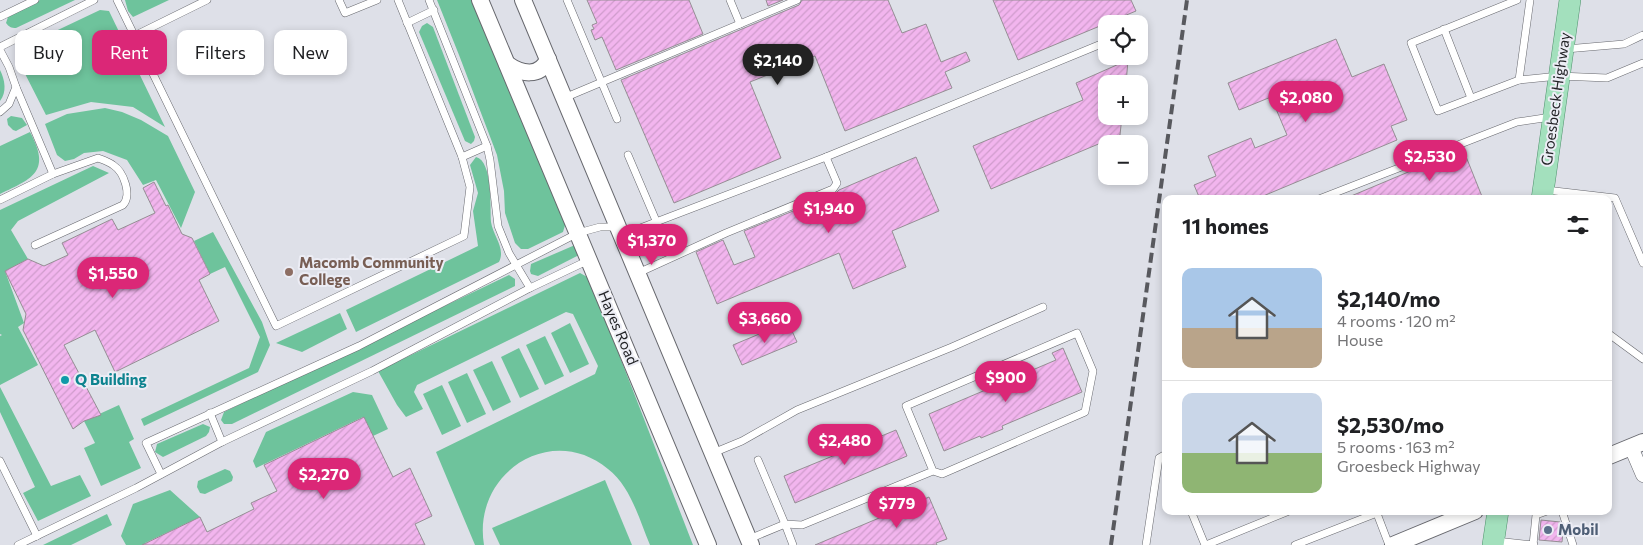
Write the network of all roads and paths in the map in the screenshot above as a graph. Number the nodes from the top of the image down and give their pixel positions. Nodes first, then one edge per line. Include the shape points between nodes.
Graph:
1 (35, 0) edge
2 (94, 0) edge
3 (117, 0) edge
4 (207, 0) edge
5 (338, 0) edge
6 (377, 0) edge
7 (398, 0) edge
8 (430, 0) edge
9 (480, 0) edge
10 (523, 0) edge
11 (567, 0) edge
12 (730, 0) edge
13 (797, 0) edge
14 (1516, 0) edge
15 (1530, 0) edge
16 (1570, 0) edge
17 (434, 10) junction
18 (0, 17) edge
19 (407, 23) junction
20 (740, 24) junction
21 (1444, 29) junction
22 (131, 30) edge
23 (146, 30) edge
24 (1643, 36) edge
25 (1098, 45) edge
26 (0, 49) edge
27 (1563, 49) junction
28 (548, 59) junction
29 (1643, 62) edge
30 (507, 64) junction
31 (153, 75) edge
32 (1559, 76) junction
33 (1518, 80) junction
34 (602, 83) junction
35 (16, 87) junction
36 (564, 98) junction
37 (1471, 98) junction
38 (0, 112) edge
39 (1553, 117) junction
40 (617, 119) dead end
41 (487, 146) junction
42 (628, 155) dead end
43 (462, 157) junction
44 (826, 157) junction
45 (53, 174) junction
46 (1542, 194) edge
47 (1329, 195) edge
48 (1560, 195) edge
49 (1612, 198) edge
50 (0, 200) edge
51 (657, 222) junction
52 (620, 232) junction
53 (578, 233) junction
54 (35, 245) dead end
55 (590, 260) junction
56 (517, 264) junction
57 (1643, 264) edge
58 (637, 273) junction
59 (530, 288) junction
60 (1043, 307) dead end
61 (1612, 336) edge
62 (1643, 359) edge
63 (210, 413) junction
64 (222, 442) junction
65 (1637, 444) edge
66 (712, 453) junction
67 (1612, 455) edge
68 (1162, 456) edge
69 (758, 460) dead end
70 (0, 461) edge
71 (933, 471) junction
72 (160, 474) junction
73 (1643, 475) edge
74 (1192, 515) edge
75 (1279, 515) edge
76 (1370, 515) edge
77 (1379, 515) edge
78 (1465, 515) edge
79 (1497, 515) edge
80 (1536, 515) edge
81 (1563, 515) edge
82 (785, 524) junction
83 (37, 536) junction
84 (749, 542) edge
85 (26, 543) edge
86 (1493, 543) edge
87 (18, 545) edge
88 (708, 545) edge
89 (794, 545) edge
90 (1146, 545) edge
91 (1206, 545) edge
92 (1295, 545) edge
93 (1391, 545) edge
94 (1533, 545) edge
95 (1573, 545) edge

1 - 18 lane
2 - 26 lane
3 - 22 lane
4 - 23 lane
5 - 6 lane via 345,13
7 - 19 lane
8 - 17 lane
9 - 30 street, Hayes Road
10 - 28 street
11 - 34 lane
12 - 20 lane
13 - 20 lane
14 - 21 lane
15 - 33 lane
16 - 27 main road, Groesbeck Highway
17 - 19 lane
17 - 41 lane
19 - 43 lane
20 - 34 lane
21 - 37 lane
21 - 37 lane via 1411,43 1438,111
24 - 27 lane via 1624,44
25 - 44 lane
26 - 35 lane
27 - 32 main road, Groesbeck Highway
28 - 30 street via 532,73 524,73
28 - 36 street
29 - 32 lane via 1607,78
30 - 53 street, Hayes Road
31 - 43 lane via 276,326 464,236 470,187
32 - 33 lane
32 - 39 main road, Groesbeck Highway
33 - 37 lane
34 - 36 lane
34 - 40 lane
35 - 38 lane
35 - 45 lane
36 - 52 street
39 - 46 main road, Groesbeck Highway
39 - 47 lane via 1517,122
41 - 43 lane
41 - 56 lane via 498,226
42 - 51 lane
44 - 51 lane
44 - 58 lane via 837,183 833,189
45 - 50 lane
45 - 54 lane via 98,158 120,172 128,194 127,201
46 - 48 lane
49 - 57 lane via 1616,198
51 - 52 lane
52 - 53 lane via 605,226
52 - 58 street
53 - 55 street, Hayes Road
53 - 56 lane
55 - 59 lane
55 - 88 street, Hayes Road
56 - 59 lane
56 - 63 lane via 359,346
58 - 66 street
59 - 64 lane via 372,372
60 - 66 lane via 797,410 742,441
61 - 62 lane
63 - 64 lane
63 - 72 lane via 146,443
64 - 72 lane
65 - 67 street
65 - 73 street
66 - 84 street
68 - 90 lane via 1159,458
69 - 82 lane
70 - 83 lane
71 - 71 lane via 942,474 1085,412 1093,371 1077,333 906,406
71 - 82 lane via 802,525
72 - 83 lane
74 - 91 lane
75 - 91 lane
76 - 92 lane
77 - 93 lane
78 - 93 street
79 - 86 main road
80 - 94 lane
81 - 95 lane
82 - 84 lane
82 - 89 lane
83 - 85 lane
85 - 87 lane
86 - 94 lane

